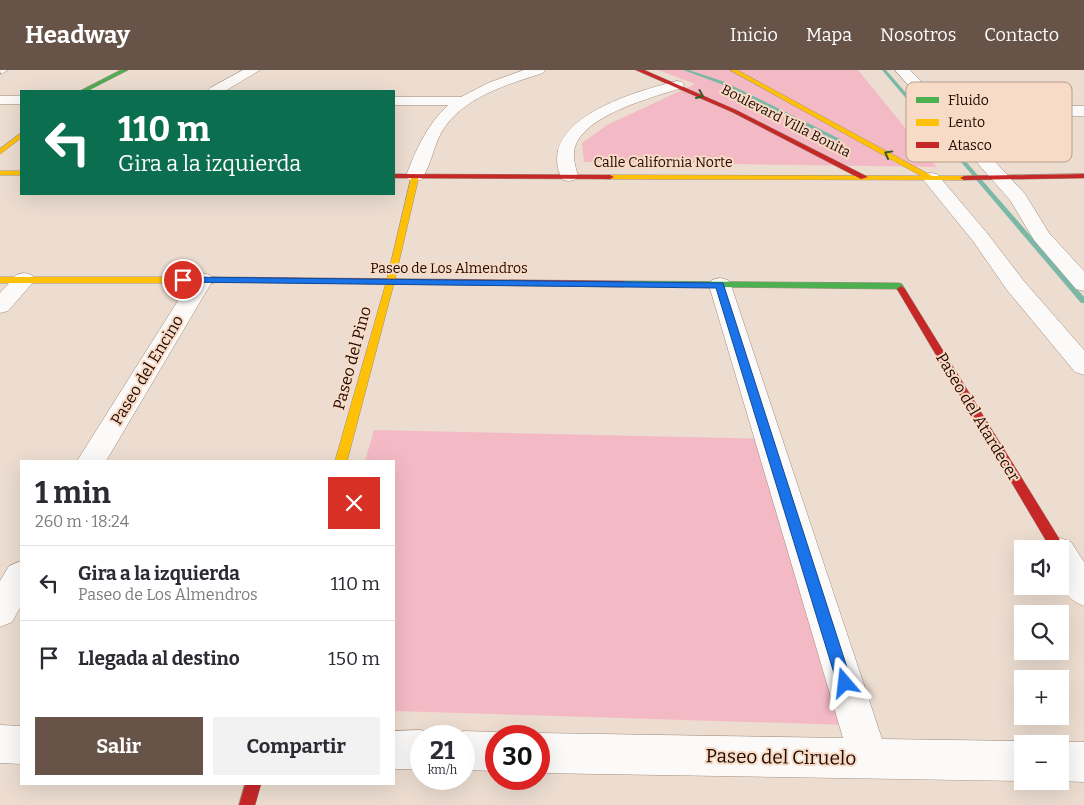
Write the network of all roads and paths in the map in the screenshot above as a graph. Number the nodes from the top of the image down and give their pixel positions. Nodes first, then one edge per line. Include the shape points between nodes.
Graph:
1 (125, 70) edge
2 (252, 70) edge
3 (538, 70) edge
4 (639, 70) edge
5 (733, 70) edge
6 (902, 70) edge
7 (482, 74) dead end
8 (500, 82) junction
9 (913, 82) edge
10 (677, 85) junction
11 (85, 90) edge
12 (217, 90) edge
13 (0, 100) edge
14 (20, 100) edge
15 (395, 101) edge
16 (461, 101) junction
17 (20, 136) edge
18 (0, 152) edge
19 (986, 162) edge
20 (0, 173) edge
21 (20, 173) edge
22 (395, 176) edge
23 (415, 176) junction
24 (569, 176) junction
25 (1084, 176) edge
26 (864, 177) junction
27 (931, 178) junction
28 (1001, 178) junction
29 (0, 280) edge
30 (24, 280) junction
31 (202, 280) junction
32 (390, 283) junction
33 (1084, 284) edge
34 (720, 285) junction
35 (899, 286) joint
36 (0, 306) edge
37 (1084, 366) edge
38 (93, 460) edge
39 (341, 460) edge
40 (1053, 540) edge
41 (1069, 566) edge
42 (20, 578) edge
43 (1084, 591) edge
44 (0, 611) edge
45 (0, 744) edge
46 (20, 745) edge
47 (395, 750) edge
48 (410, 750) edge
49 (550, 752) edge
50 (869, 759) junction
51 (1014, 762) edge
52 (1069, 762) edge
53 (1084, 762) edge
54 (253, 785) edge
55 (247, 805) edge

1 - 11 street
2 - 12 street
3 - 8 street
4 - 10 street, Boulevard Villa Bonita
27 -> 5 street, Boulevard Villa Bonita
6 - 9 street
7 - 8 street
8 - 16 street
10 - 24 street via 614,108 585,124 568,144 565,158
10 -> 26 street, Boulevard Villa Bonita
13 - 14 street
15 - 16 street
16 - 23 street via 430,135
17 - 18 street
19 - 28 street
20 - 21 street
22 - 23 street, Calle California Norte
23 - 24 street, Calle California Norte
23 - 32 street, Paseo del Pino
24 - 26 street, Calle California Norte
25 - 28 street
26 - 27 street, Calle California Norte
27 - 28 street, Calle California Norte
27 - 37 street
28 - 33 street via 1018,198 1041,236
29 - 30 street, Paseo de Los Almendros
30 - 31 street, Paseo de Los Almendros
30 - 36 street
31 - 32 street, Paseo de Los Almendros
31 - 38 street, Paseo del Encino
32 - 34 street, Paseo de Los Almendros
32 - 39 street, Paseo del Pino
34 - 35 street, Paseo de Los Almendros
34 - 50 street
35 - 40 street, Paseo del Atardecer
41 - 43 street, Paseo del Atardecer
42 - 44 street
45 - 46 street
47 - 48 street
49 - 50 street, Paseo del Ciruelo
50 - 51 street, Paseo del Ciruelo
52 - 53 street
54 - 55 street

